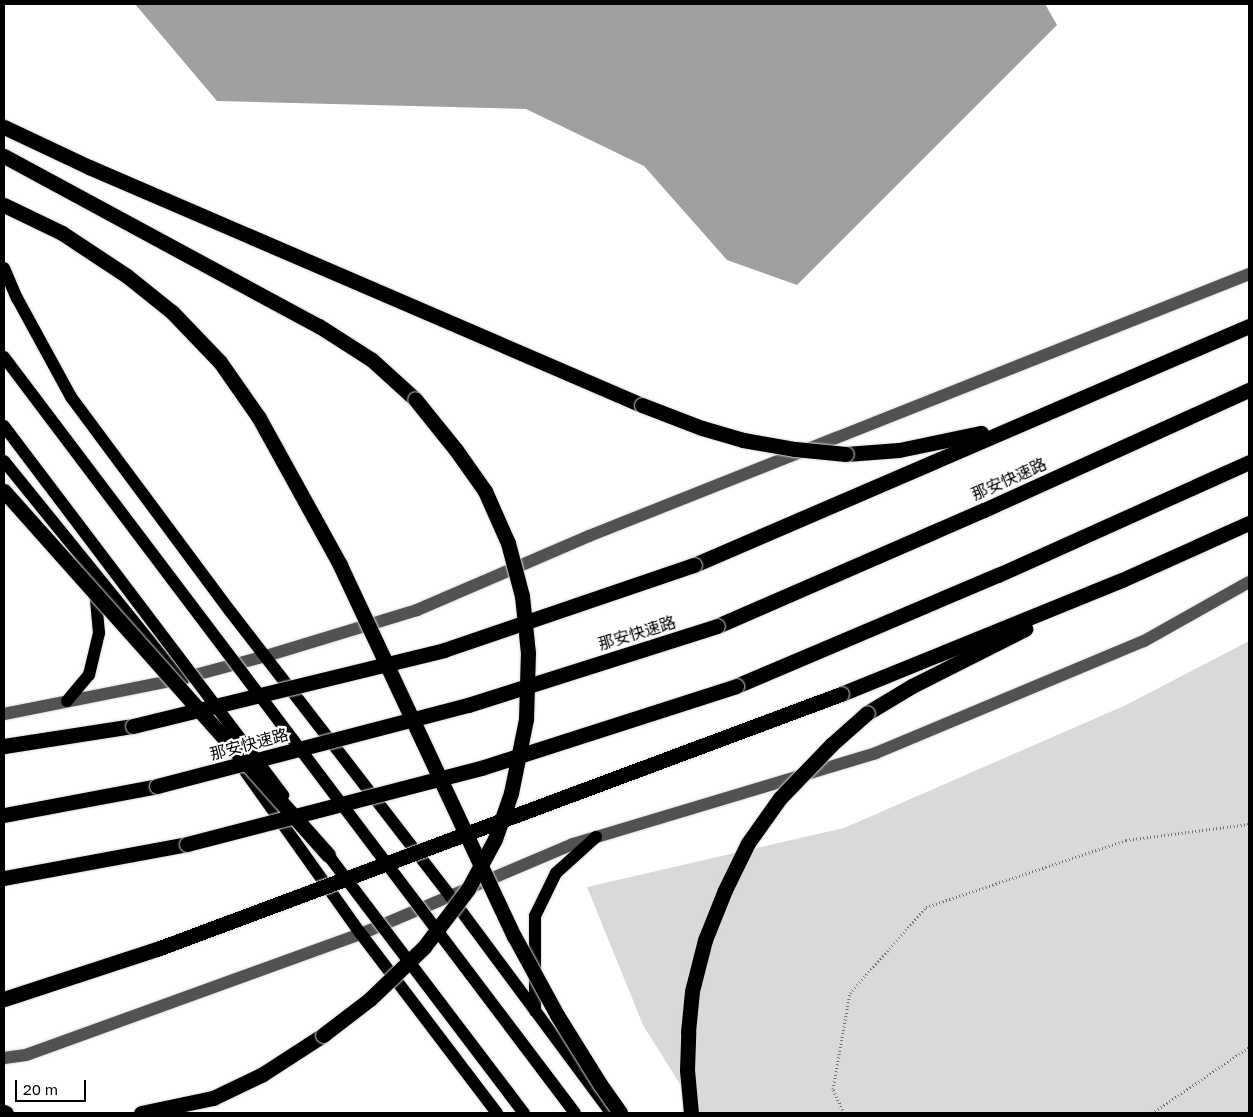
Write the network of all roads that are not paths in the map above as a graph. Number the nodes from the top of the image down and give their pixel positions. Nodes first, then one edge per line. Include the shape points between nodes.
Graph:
1 (4, 127) edge
2 (4, 156) edge
3 (4, 205) edge
4 (4, 268) edge
5 (1249, 274) edge
6 (1249, 326) edge
7 (4, 357) edge
8 (1249, 390) edge
9 (1061, 407) junction
10 (4, 426) edge
11 (4, 461) edge
12 (1249, 462) edge
13 (4, 491) edge
14 (1249, 523) edge
15 (94, 572) junction
16 (1122, 580) junction
17 (1249, 582) edge
18 (266, 656) junction
19 (180, 678) junction
20 (67, 702) junction
21 (4, 714) edge
22 (4, 746) edge
23 (4, 814) edge
24 (596, 837) junction
25 (328, 855) junction
26 (4, 878) edge
27 (450, 896) junction
28 (361, 934) junction
29 (4, 998) edge
30 (535, 1011) junction
31 (4, 1058) edge
32 (142, 1113) edge
33 (497, 1113) edge
34 (524, 1113) edge
35 (575, 1113) edge
36 (611, 1113) edge
37 (620, 1113) edge
38 (691, 1113) edge

1 - 9 highway, bridge via 89,167 642,405 743,440 795,450 846,454 899,450 966,438
2 - 32 highway, bridge via 319,326 372,360 414,399 485,491 508,543 522,596 528,653 526,719 511,793 495,840 468,889 424,946 370,999 323,1036 263,1074 213,1098
3 - 37 highway, bridge via 62,233 127,276 172,312 220,362 259,418 340,565 514,936 557,1015
4 - 18 main road via 71,397
5 - 18 street via 589,536 417,610
6 - 9 highway
7 - 35 main road, bridge
8 - 23 highway, 那安快速路, bridge via 717,626 468,704 157,786
9 - 22 highway, bridge via 694,565 444,650 132,726
10 - 25 main road, bridge
11 - 15 main road
12 - 26 highway, bridge via 998,575 736,686 481,768 188,844
13 - 25 highway, bridge
14 - 16 highway
15 - 19 main road
15 - 20 main road via 99,633 89,676
16 - 29 highway, bridge via 841,694 158,949 50,986
16 - 38 highway, bridge via 867,712 830,745 780,798 748,844 705,940 692,991 687,1060
17 - 24 street via 1144,640 876,753
18 - 19 street
18 - 27 main road
19 - 20 street
19 - 28 main road
20 - 21 street
24 - 27 street
24 - 30 main road via 556,874 535,916
25 - 34 main road, bridge
27 - 28 street
27 - 30 main road
28 - 31 street via 26,1055
28 - 33 main road
30 - 36 main road

